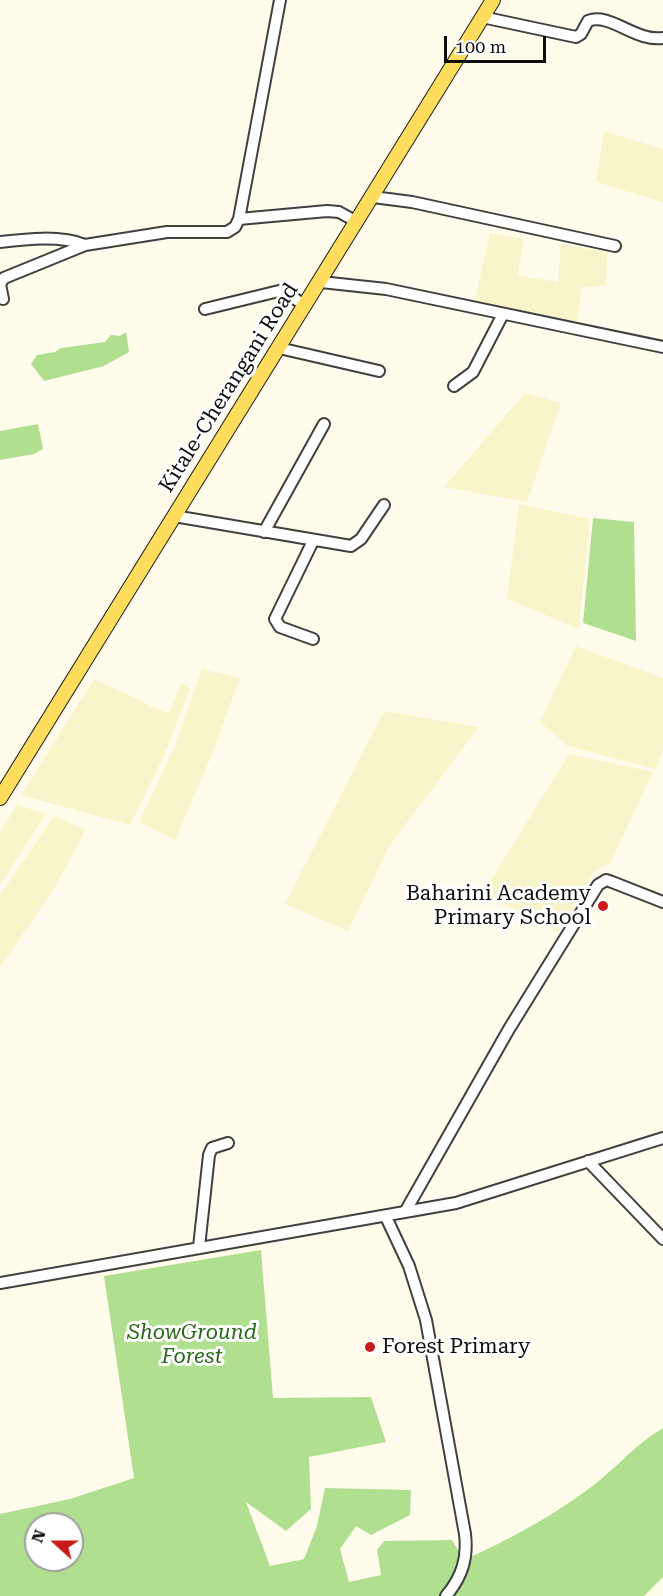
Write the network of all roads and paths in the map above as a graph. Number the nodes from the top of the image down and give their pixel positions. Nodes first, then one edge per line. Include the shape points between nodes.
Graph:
1 (280, 0) edge
2 (493, 0) edge
3 (482, 17) junction
4 (663, 38) edge
5 (373, 197) junction
6 (239, 219) junction
7 (357, 222) junction
8 (0, 242) edge
9 (85, 245) junction
10 (615, 246) dead end
11 (321, 282) junction
12 (3, 299) dead end
13 (305, 306) junction
14 (205, 309) dead end
15 (503, 314) junction
16 (279, 348) junction
17 (663, 348) edge
18 (379, 371) dead end
19 (454, 386) dead end
20 (324, 424) dead end
21 (384, 505) dead end
22 (174, 516) junction
23 (264, 532) junction
24 (313, 541) junction
25 (313, 639) dead end
26 (0, 798) edge
27 (663, 902) edge
28 (663, 1138) edge
29 (228, 1143) dead end
30 (588, 1161) junction
31 (405, 1212) junction
32 (386, 1217) junction
33 (663, 1239) edge
34 (199, 1247) junction
35 (0, 1283) edge
36 (446, 1596) edge

1 - 6 street
2 - 3 main road, Kitale-Cherangani Road
3 - 4 street via 576,36 594,19 644,38
3 - 5 main road, Kitale-Cherangani Road
5 - 7 main road, Kitale-Cherangani Road
5 - 10 street
6 - 7 street via 327,211 339,212
6 - 9 street via 227,232 167,232
7 - 11 main road, Kitale-Cherangani Road
8 - 9 street via 26,239
9 - 12 street via 4,278 0,284
11 - 13 main road, Kitale-Cherangani Road
11 - 15 street via 386,290
13 - 14 street via 283,290
13 - 16 main road, Kitale-Cherangani Road
15 - 17 street
15 - 19 street via 473,372
16 - 18 street
16 - 22 main road, Kitale-Cherangani Road
20 - 23 street
21 - 24 street via 353,545
22 - 23 street
22 - 26 main road, Kitale-Cherangani Road
23 - 24 street
24 - 25 street via 275,619 280,627
27 - 31 street via 606,880 598,885 509,1029
28 - 30 street
29 - 34 street via 212,1148 209,1155
30 - 31 street via 483,1196
30 - 33 street
31 - 32 street
32 - 34 street
32 - 36 street via 409,1266 426,1320 465,1534 463,1570
34 - 35 street

